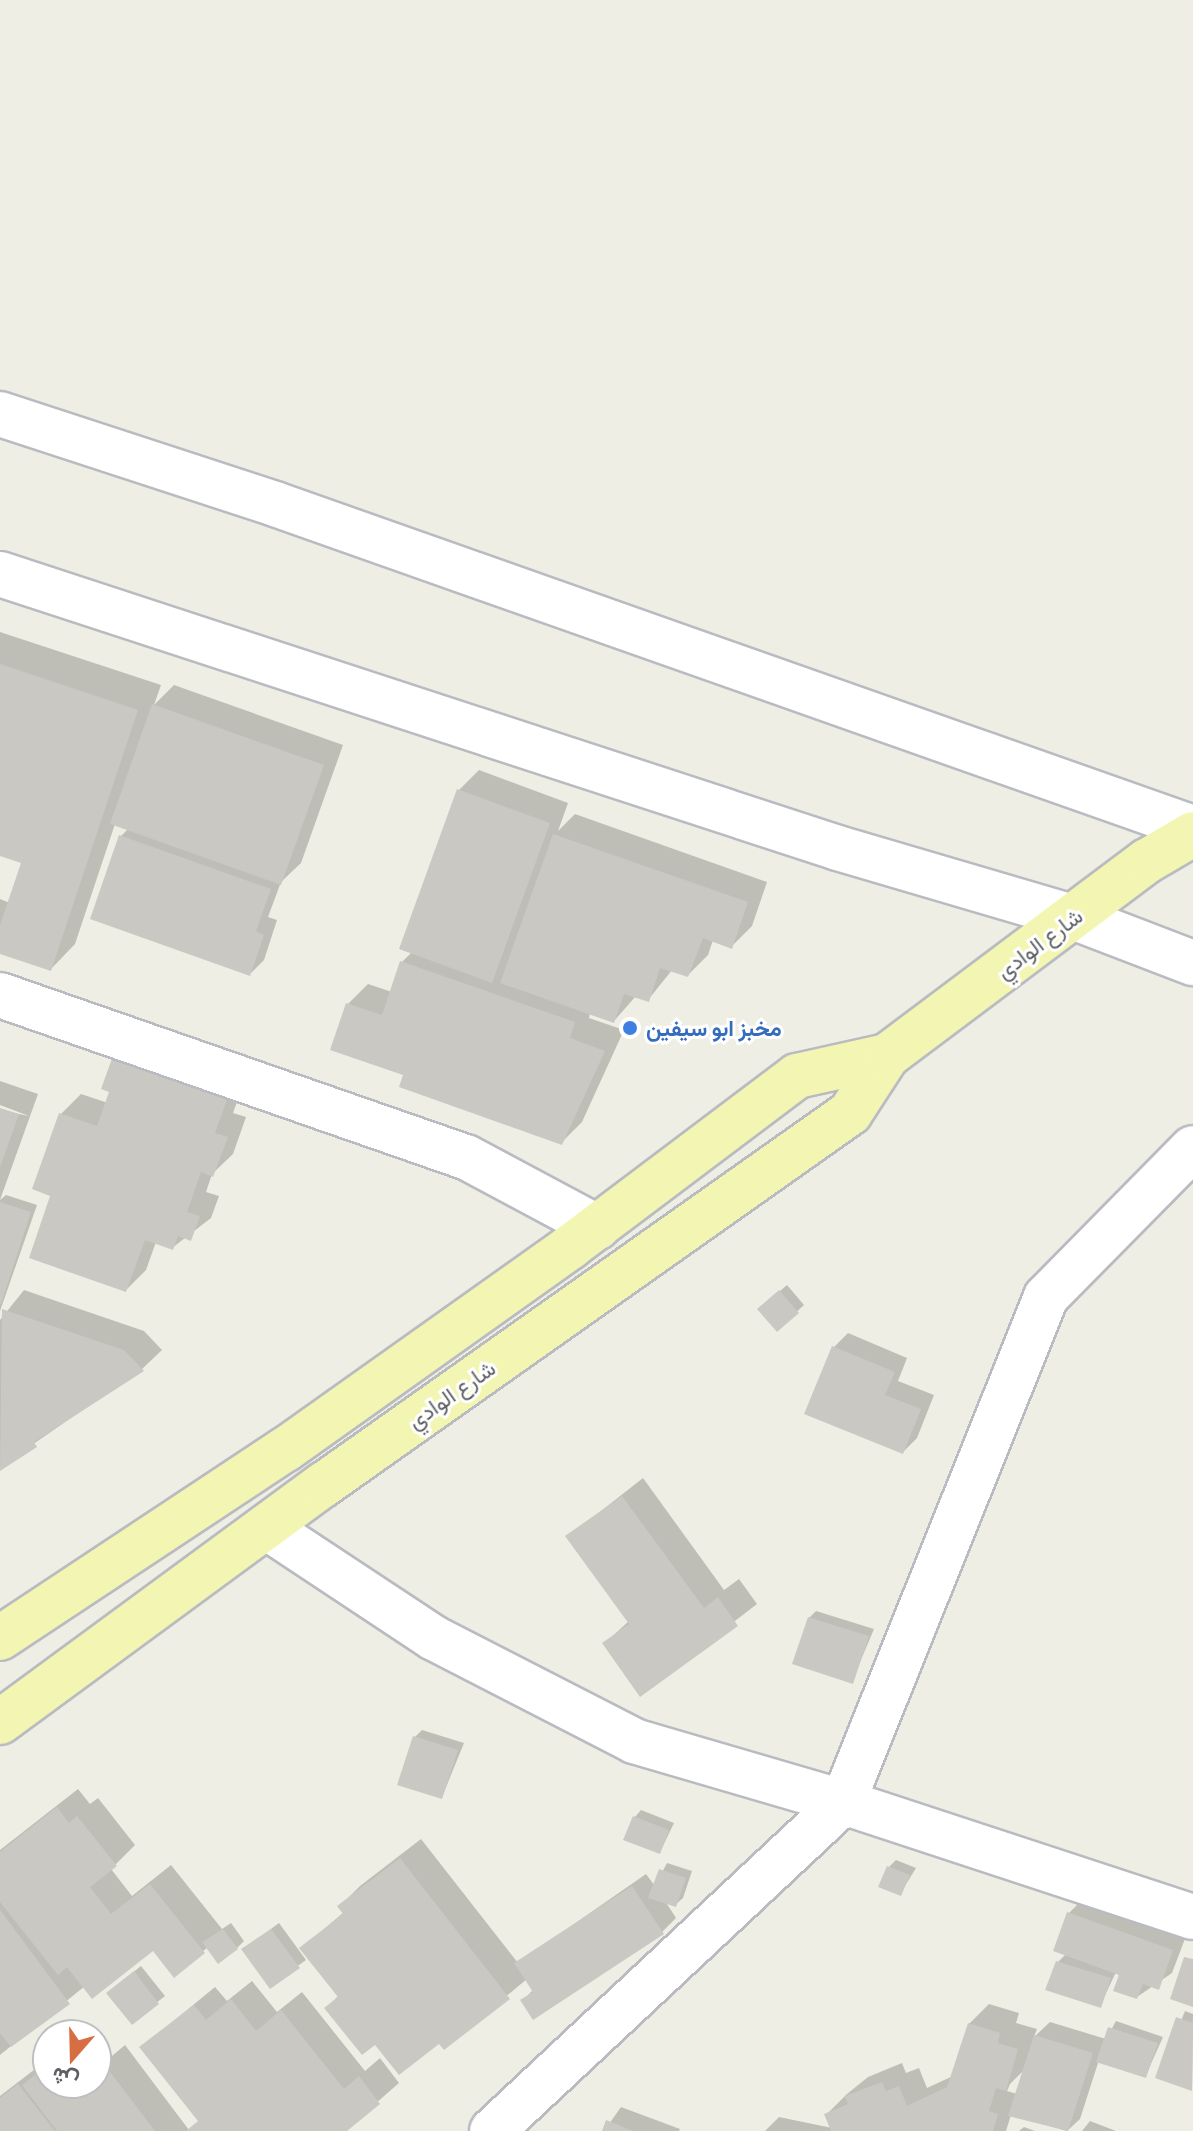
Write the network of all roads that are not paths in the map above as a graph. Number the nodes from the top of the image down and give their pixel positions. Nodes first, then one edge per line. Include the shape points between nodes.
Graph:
1 (0, 414) edge
2 (0, 574) edge
3 (1193, 831) edge
4 (1073, 917) junction
5 (1193, 963) edge
6 (0, 995) edge
7 (887, 1056) junction
8 (1193, 1148) edge
9 (597, 1227) junction
10 (266, 1527) junction
11 (0, 1638) edge
12 (0, 1722) edge
13 (843, 1802) junction
14 (1193, 1917) edge
15 (492, 2131) edge

1 - 3 street via 275,504
2 - 4 street via 838,848
3 - 4 main road, شارع الوادي
4 - 5 street
4 - 7 main road, شارع الوادي
6 - 9 street via 466,1157
7 - 9 main road, شارع الوادي via 797,1076
7 - 10 main road, شارع الوادي via 850,1113
8 - 13 street via 1046,1297
9 - 11 main road, شارع الوادي via 286,1449
10 - 12 main road, شارع الوادي
10 - 13 street via 434,1638 634,1741
13 - 14 street
13 - 15 street

